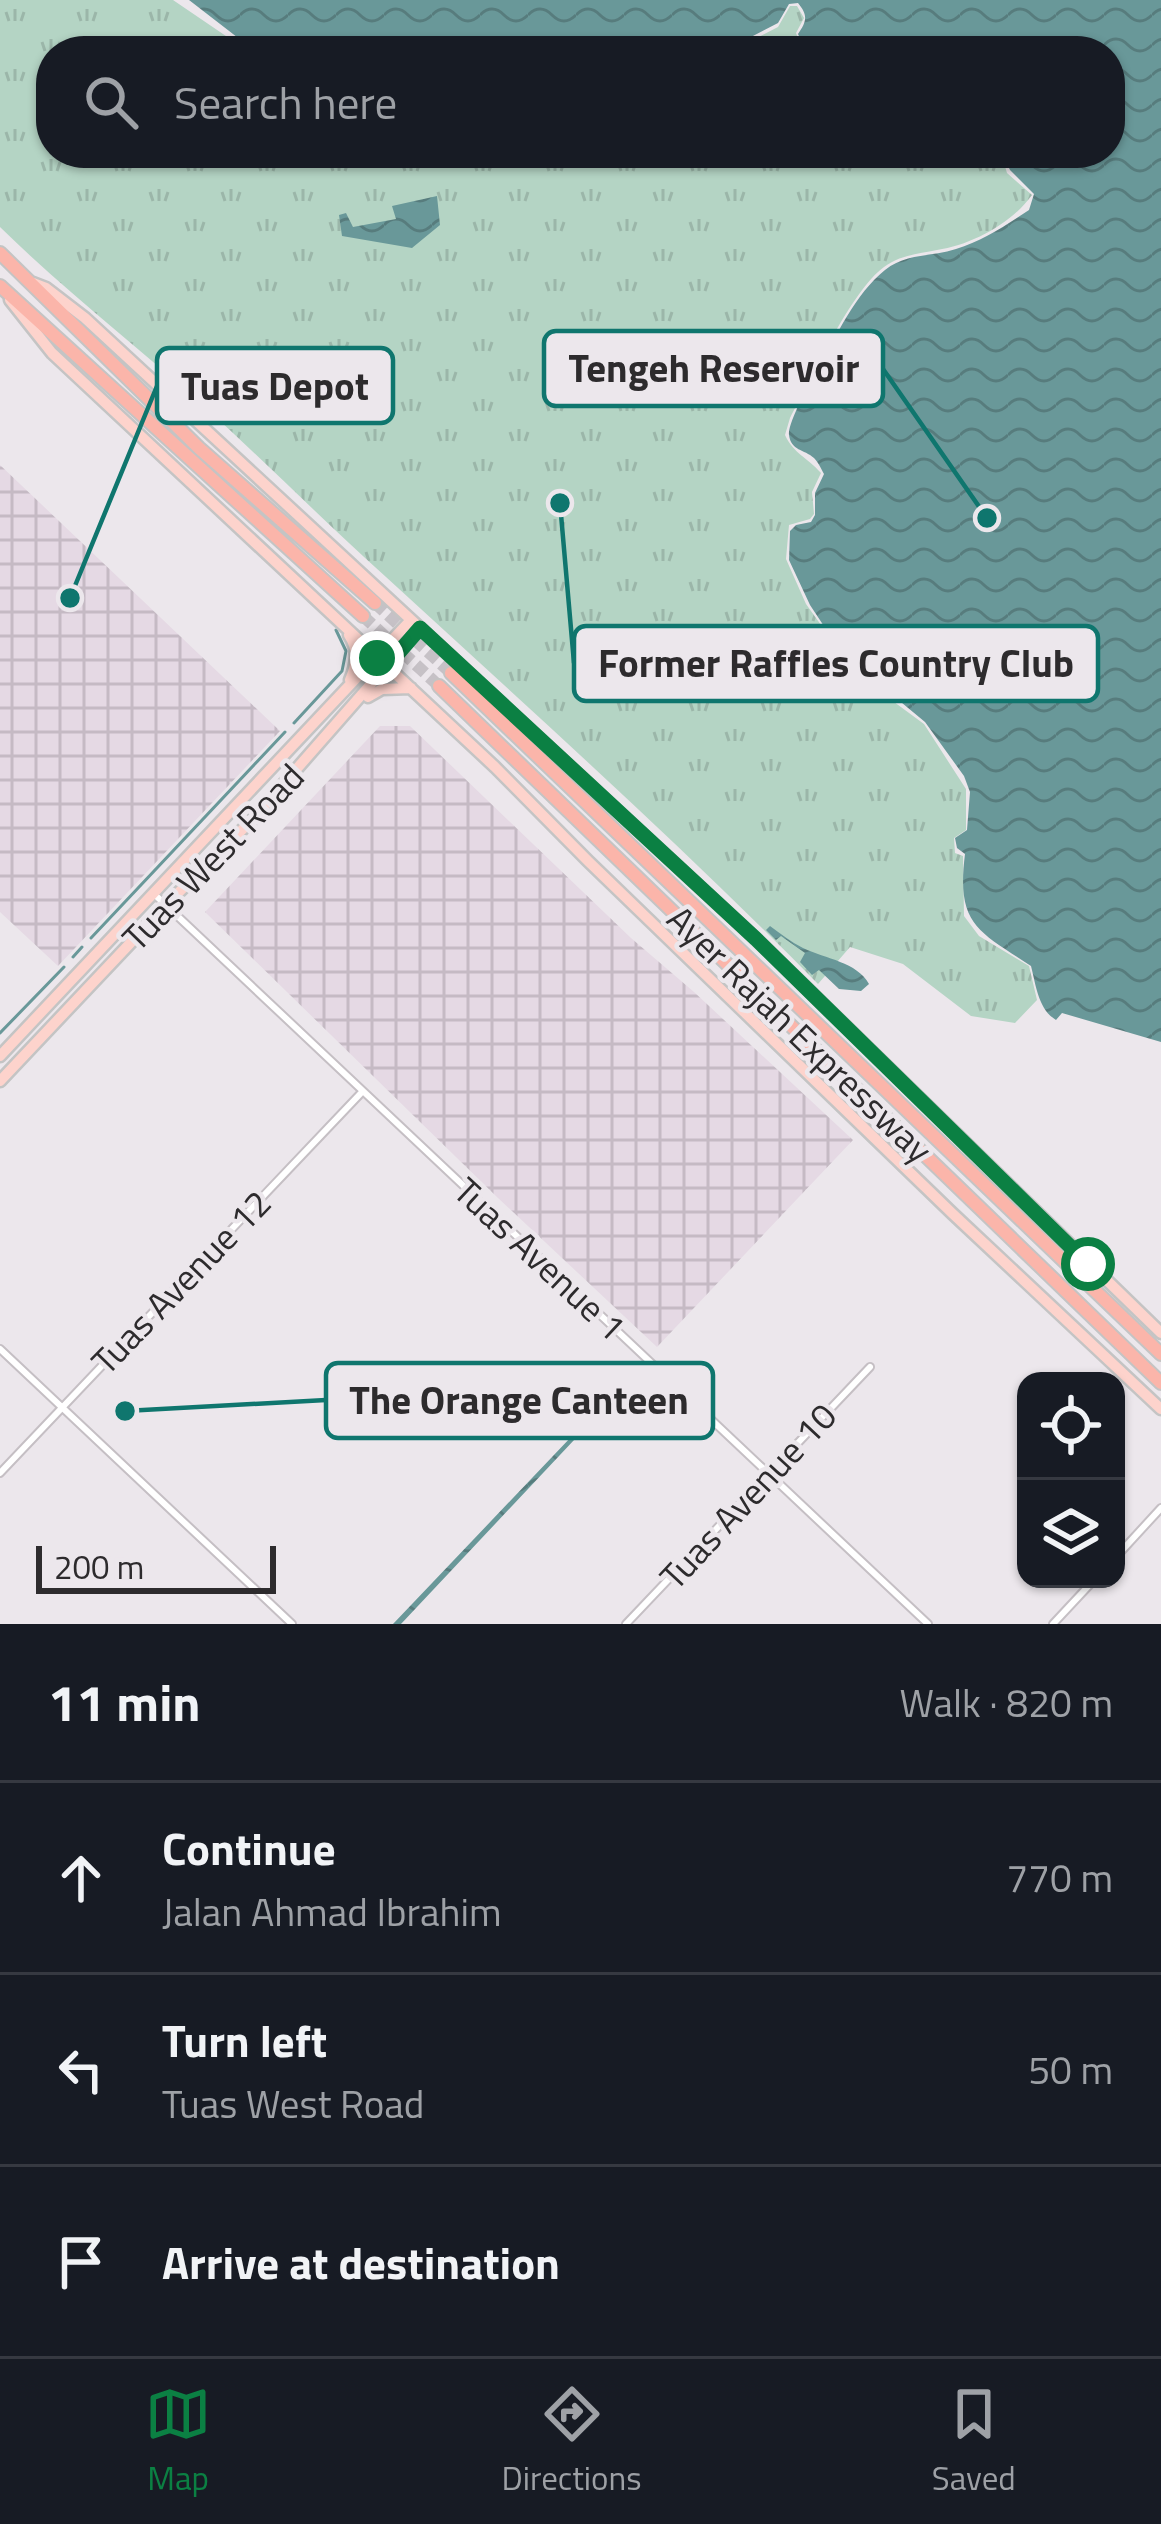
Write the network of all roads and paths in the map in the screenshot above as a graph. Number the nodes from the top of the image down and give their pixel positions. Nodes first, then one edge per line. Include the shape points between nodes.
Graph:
1 (0, 253) edge
2 (33, 283) junction
3 (0, 287) edge
4 (375, 603) tunnel mouth
5 (363, 616) tunnel mouth
6 (416, 624) junction
7 (344, 627) junction
8 (382, 662) junction
9 (451, 673) tunnel mouth
10 (439, 686) tunnel mouth
11 (411, 688) junction
12 (339, 698) junction
13 (352, 709) junction
14 (153, 893) junction
15 (167, 905) junction
16 (0, 1056) edge
17 (0, 1081) edge
18 (362, 1092) junction
19 (1161, 1333) edge
20 (0, 1349) edge
21 (1161, 1354) edge
22 (870, 1367) dead end
23 (1161, 1383) edge
24 (61, 1407) junction
25 (1161, 1409) edge
26 (0, 1473) edge
27 (769, 1475) junction
28 (1161, 1508) edge
29 (1125, 1547) edge
30 (1087, 1588) edge
31 (292, 1624) edge
32 (626, 1624) edge
33 (928, 1624) edge
34 (1054, 1624) edge

1 - 2 highway
2 - 4 highway via 199,448
2 - 6 main road via 85,318
3 - 5 highway
3 - 7 main road via 52,353
6 - 8 main road, Tuas West Road
6 - 19 main road via 756,939
7 - 8 main road
7 - 12 main road via 357,657
8 - 11 main road
8 - 12 main road, Tuas West Road
8 - 13 main road, Tuas West Road
9 - 21 highway, Ayer Rajah Expressway
10 - 23 highway, Ayer Rajah Expressway
11 - 13 main road via 376,692
11 - 25 main road
12 - 14 main road, Tuas West Road
13 - 15 main road, Tuas West Road
14 - 15 street, Tuas Avenue 1
14 - 16 main road, Tuas West Road
15 - 17 main road, Tuas West Road
15 - 18 street, Tuas Avenue 1
18 - 24 street, Tuas Avenue 12
18 - 27 street, Tuas Avenue 1
20 - 24 street
22 - 27 street, Tuas Avenue 10
24 - 26 street, Tuas Avenue 12
24 - 31 street
27 - 32 street, Tuas Avenue 10
27 - 33 street, Tuas Avenue 1
28 - 29 street
30 - 34 street

